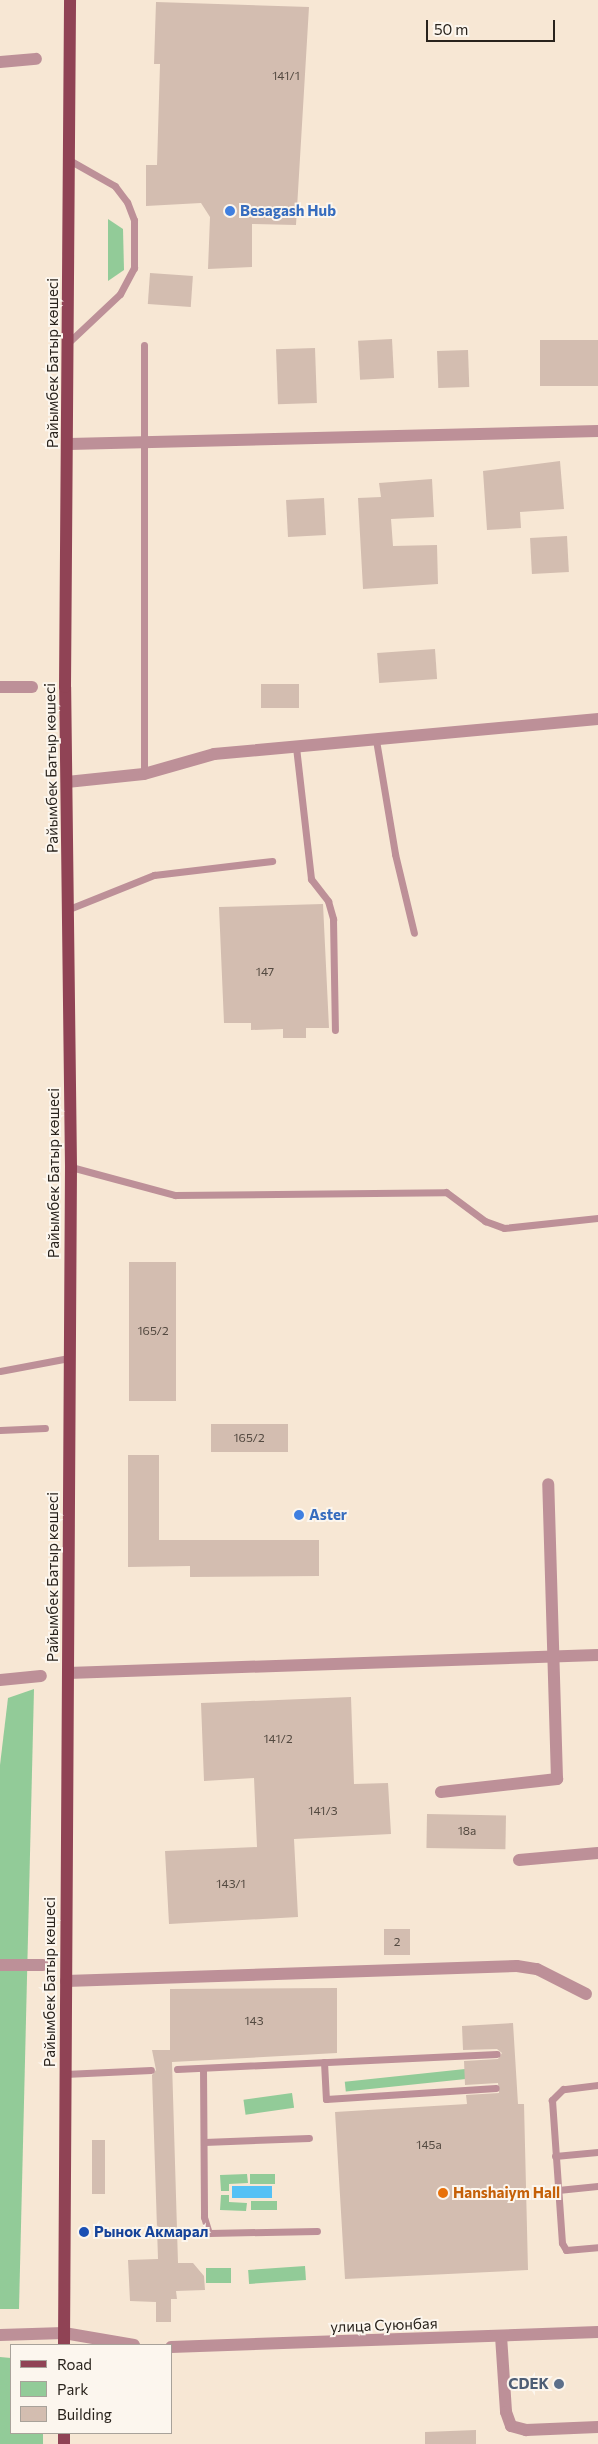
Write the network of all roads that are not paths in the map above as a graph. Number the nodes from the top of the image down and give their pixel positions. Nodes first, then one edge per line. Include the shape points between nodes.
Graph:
1 (70, 0) edge
2 (36, 59) dead end
3 (0, 62) edge
4 (69, 160) junction
5 (69, 342) junction
6 (144, 345) dead end
7 (598, 431) edge
8 (146, 442) junction
9 (69, 444) junction
10 (0, 687) edge
11 (32, 687) dead end
12 (598, 720) edge
13 (376, 740) junction
14 (296, 747) junction
15 (144, 774) junction
16 (66, 782) junction
17 (272, 861) dead end
18 (69, 909) junction
19 (414, 933) dead end
20 (335, 1030) dead end
21 (71, 1167) junction
22 (598, 1218) edge
23 (69, 1358) junction
24 (0, 1371) edge
25 (45, 1428) dead end
26 (0, 1430) edge
27 (548, 1484) dead end
28 (598, 1655) edge
29 (552, 1657) junction
30 (68, 1673) junction
31 (41, 1676) dead end
32 (0, 1680) edge
33 (441, 1792) dead end
34 (598, 1853) edge
35 (519, 1860) dead end
36 (0, 1965) edge
37 (43, 1965) dead end
38 (66, 1981) junction
39 (586, 1994) dead end
40 (497, 2054) dead end
41 (324, 2062) junction
42 (203, 2068) junction
43 (177, 2069) dead end
44 (151, 2070) dead end
45 (65, 2074) junction
46 (598, 2085) edge
47 (496, 2088) dead end
48 (309, 2138) dead end
49 (204, 2142) junction
50 (598, 2152) edge
51 (555, 2156) junction
52 (598, 2186) edge
53 (558, 2190) junction
54 (317, 2232) dead end
55 (598, 2247) edge
56 (598, 2332) edge
57 (0, 2335) edge
58 (501, 2336) junction
59 (64, 2339) edge
60 (122, 2344) edge
61 (172, 2347) edge
62 (598, 2428) edge

1 - 4 main road, Райымбек Батыр көшесі
2 - 3 street
4 - 5 main road, Райымбек Батыр көшесі
4 - 5 lane via 115,186 126,202 134,220 134,258 120,294
5 - 9 main road, Райымбек Батыр көшесі
6 - 8 lane
7 - 8 street
8 - 9 street
8 - 15 lane
9 - 16 main road, Райымбек Батыр көшесі
10 - 11 street
12 - 13 street
13 - 14 street
13 - 19 lane via 395,854
14 - 15 street via 214,754
14 - 20 lane via 312,879 328,901 333,918
15 - 16 street
16 - 18 main road, Райымбек Батыр көшесі
17 - 18 lane via 154,875
18 - 21 main road, Райымбек Батыр көшесі
21 - 22 lane via 175,1195 446,1192 485,1221 504,1228
21 - 23 main road, Райымбек Батыр көшесі
23 - 24 lane
23 - 30 main road, Райымбек Батыр көшесі
25 - 26 lane
27 - 29 street
28 - 29 street
29 - 30 street
29 - 33 street via 556,1779
30 - 38 main road, Райымбек Батыр көшесі
31 - 32 street
34 - 35 street
36 - 37 street
38 - 39 street via 516,1966 537,1969
38 - 45 main road, Райымбек Батыр көшесі
40 - 41 lane
41 - 42 lane
41 - 47 lane via 326,2099
42 - 43 lane
42 - 49 lane
44 - 45 lane
45 - 59 main road, Райымбек Батыр көшесі
46 - 51 lane via 555,2092
48 - 49 lane
49 - 54 lane via 204,2217 209,2233 223,2236
50 - 51 lane
51 - 53 lane
52 - 53 lane
53 - 55 lane via 566,2250
56 - 58 street, улица Суюнбая
57 - 59 street
58 - 61 street, улица Суюнбая
58 - 62 street via 506,2412 512,2426 526,2430
59 - 60 street

